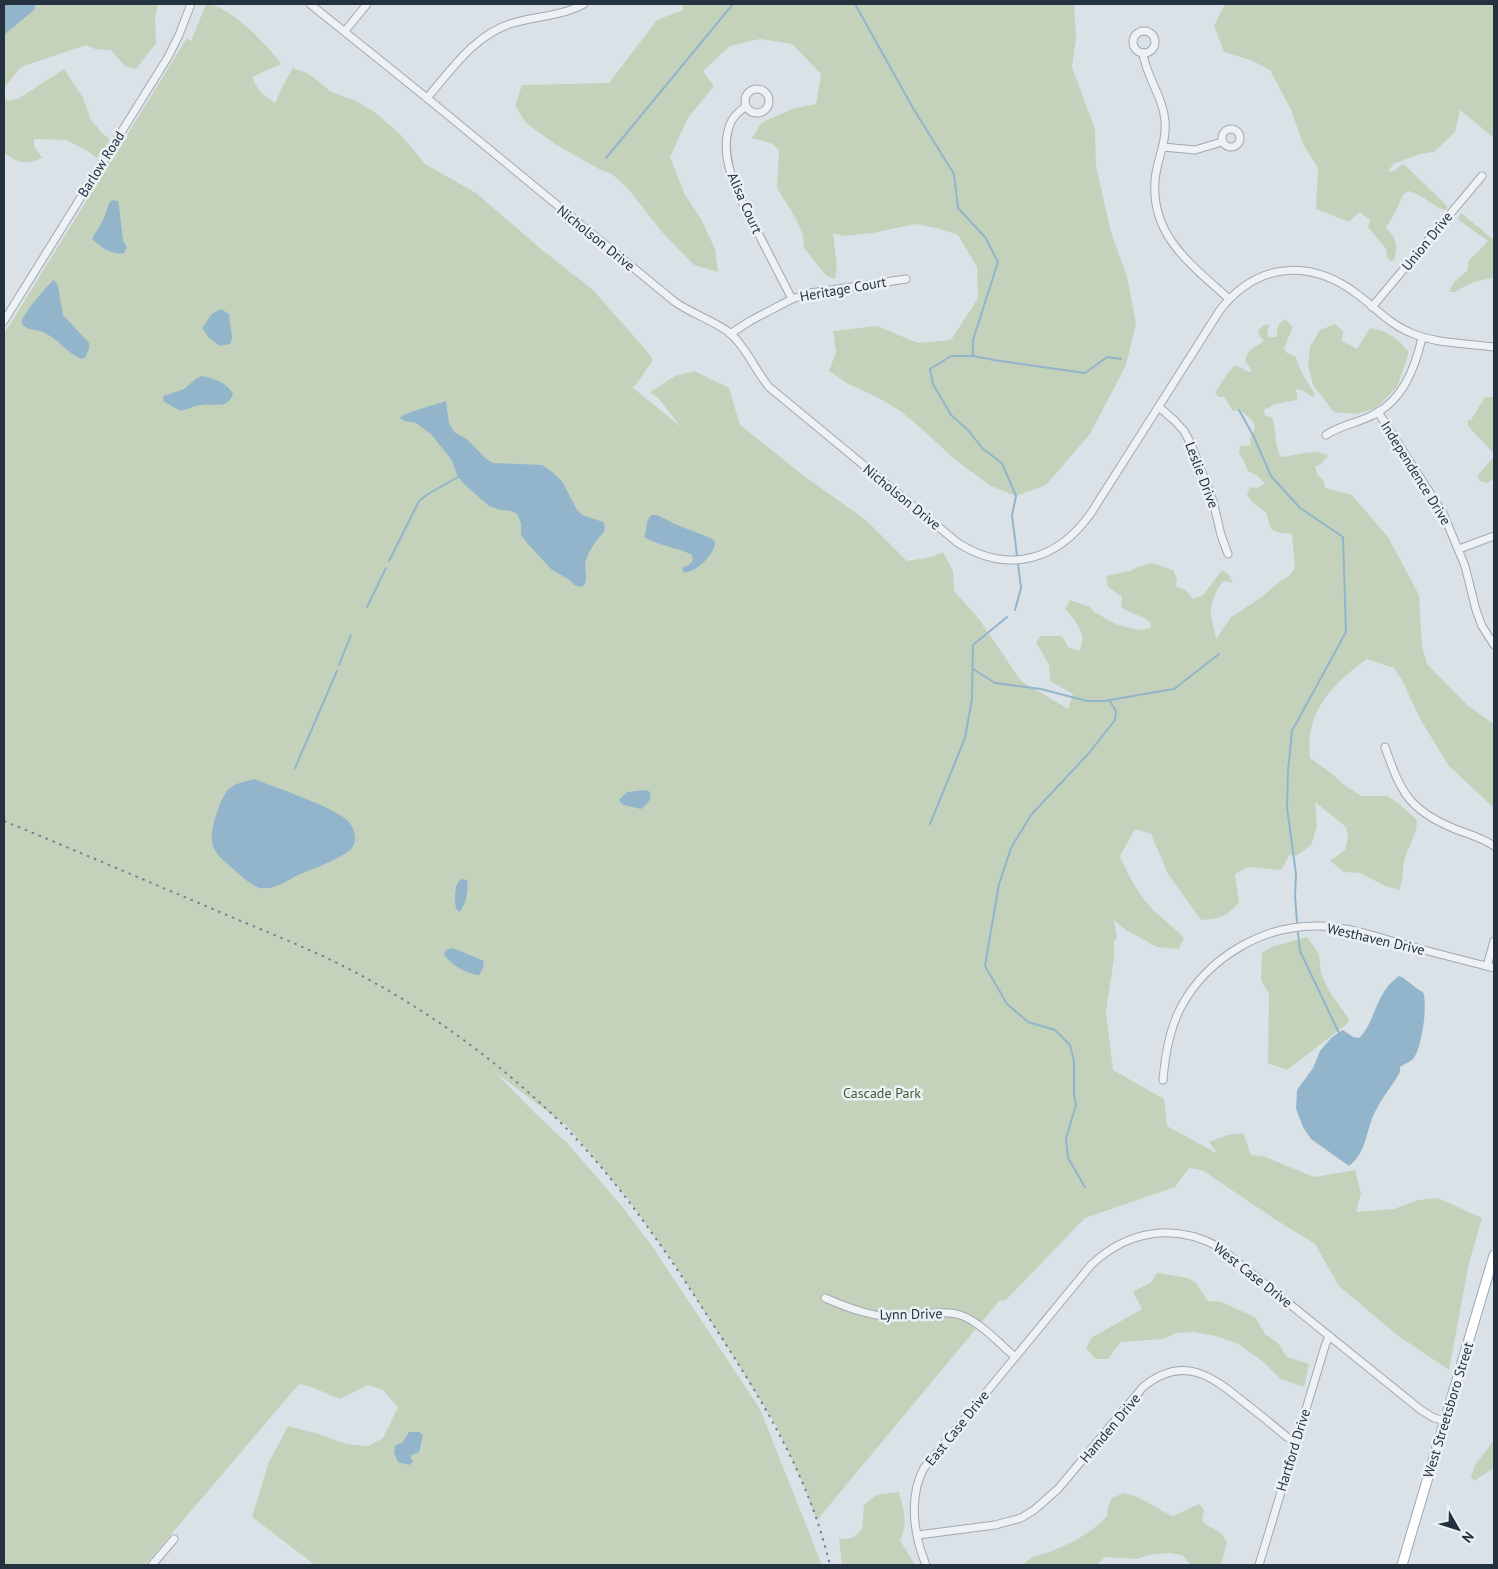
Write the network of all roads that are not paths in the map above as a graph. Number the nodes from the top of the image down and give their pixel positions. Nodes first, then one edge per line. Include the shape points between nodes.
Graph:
1 (191, 4) edge
2 (310, 4) edge
3 (367, 4) edge
4 (584, 4) edge
5 (345, 31) junction
6 (1143, 53) dead end
7 (427, 98) junction
8 (746, 106) dead end
9 (1222, 142) dead end
10 (1163, 147) junction
11 (1482, 176) dead end
12 (906, 279) dead end
13 (792, 299) junction
14 (1229, 299) junction
15 (1372, 307) junction
16 (4, 321) edge
17 (730, 334) junction
18 (1422, 338) junction
19 (1494, 347) edge
20 (1159, 406) junction
21 (1378, 412) junction
22 (1326, 435) dead end
23 (1494, 536) edge
24 (1459, 549) junction
25 (1228, 554) dead end
26 (1494, 645) edge
27 (1385, 747) dead end
28 (1494, 846) edge
29 (1494, 941) edge
30 (1491, 967) edge
31 (1163, 1080) dead end
32 (1494, 1255) edge
33 (825, 1298) dead end
34 (1329, 1336) junction
35 (1016, 1357) junction
36 (1446, 1421) junction
37 (1296, 1441) junction
38 (918, 1535) junction
39 (174, 1539) dead end
40 (152, 1565) edge
41 (926, 1565) edge
42 (1259, 1565) edge
43 (1402, 1565) edge

1 - 16 street, Barlow Road via 168,57
2 - 5 street, Nicholson Drive
3 - 5 street
4 - 7 street via 512,23 491,33 466,52
5 - 7 street, Nicholson Drive
6 - 10 street via 1144,65 1163,108
7 - 17 street, Nicholson Drive via 675,302
8 - 13 street, Alisa Court via 732,121 728,133 730,176
9 - 10 street via 1195,150
10 - 14 street via 1156,172 1158,217 1180,254
11 - 15 street, Union Drive
12 - 13 street, Heritage Court via 823,290
13 - 17 street, Heritage Court
14 - 15 street, Nicholson Drive via 1240,288 1260,277 1297,270 1324,275
14 - 20 street, Nicholson Drive
15 - 18 street, Nicholson Drive via 1396,326
17 - 20 street, Nicholson Drive via 769,387 958,544 996,559 1012,560 1045,554 1069,539 1082,525
18 - 19 street, Nicholson Drive
18 - 21 street via 1410,376 1401,390
20 - 25 street, Leslie Drive via 1184,431 1191,444 1213,501
21 - 22 street
21 - 24 street, Independence Drive via 1439,506
23 - 24 street
24 - 26 street, Independence Drive via 1482,626
27 - 28 street via 1396,778 1414,805 1436,821
29 - 30 street
30 - 31 street, Westhaven Drive via 1335,927 1307,926 1270,933 1220,960 1191,992 1171,1033
32 - 36 main road, West Streetsboro Street
33 - 35 street, Lynn Drive via 857,1311 887,1317 959,1315 976,1324
34 - 35 street, West Case Drive via 1219,1247 1188,1235 1159,1233 1126,1241 1098,1259
34 - 36 street, West Case Drive via 1429,1416
34 - 37 street, Hartford Drive
35 - 38 street, East Case Drive via 927,1463 917,1485 914,1505
36 - 43 main road, West Streetsboro Street
37 - 38 street, Hamden Drive via 1212,1378 1188,1371 1169,1373 1143,1387 1058,1489 1034,1510 996,1525
37 - 42 street, Hartford Drive
38 - 41 street, East Case Drive
39 - 40 street

